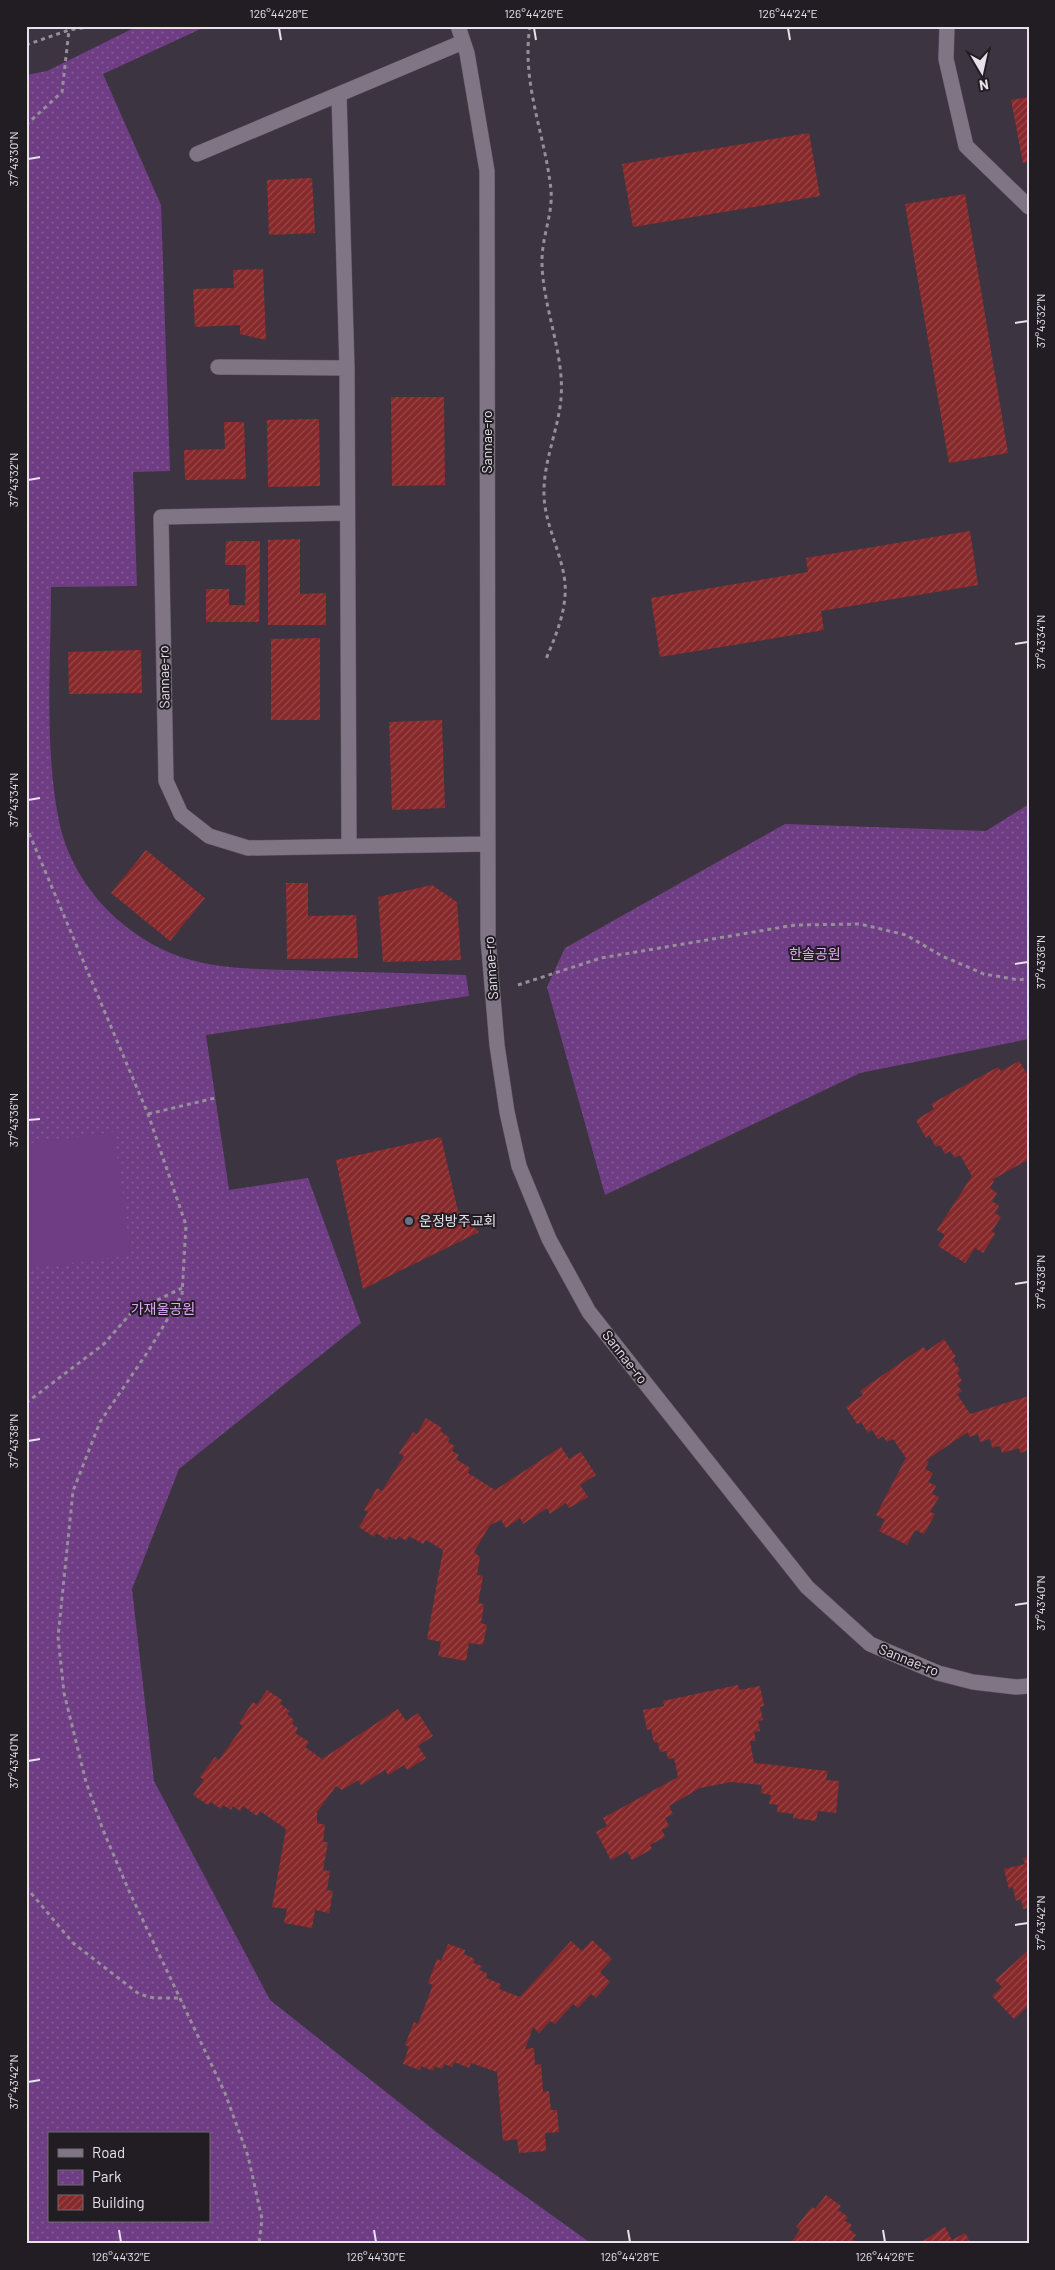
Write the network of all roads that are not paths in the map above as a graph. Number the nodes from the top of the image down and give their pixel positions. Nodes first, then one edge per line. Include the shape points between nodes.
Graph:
1 (458, 26) edge
2 (947, 26) edge
3 (463, 42) junction
4 (339, 94) junction
5 (196, 154) dead end
6 (1029, 207) edge
7 (218, 367) dead end
8 (347, 368) junction
9 (347, 513) junction
10 (487, 844) junction
11 (349, 846) junction
12 (1029, 1686) edge

1 - 3 street, Sannae-ro
2 - 6 street via 946,59 966,146
3 - 4 street
3 - 10 street, Sannae-ro via 476,98 487,171
4 - 5 street
4 - 8 street
7 - 8 street
8 - 9 street
9 - 11 street
9 - 11 street, Sannae-ro via 161,516 166,781 181,814 209,836 248,848
10 - 11 street, Sannae-ro
10 - 12 street, Sannae-ro via 488,938 497,1045 507,1112 519,1166 549,1239 589,1312 807,1587 870,1644 956,1677 1016,1687

